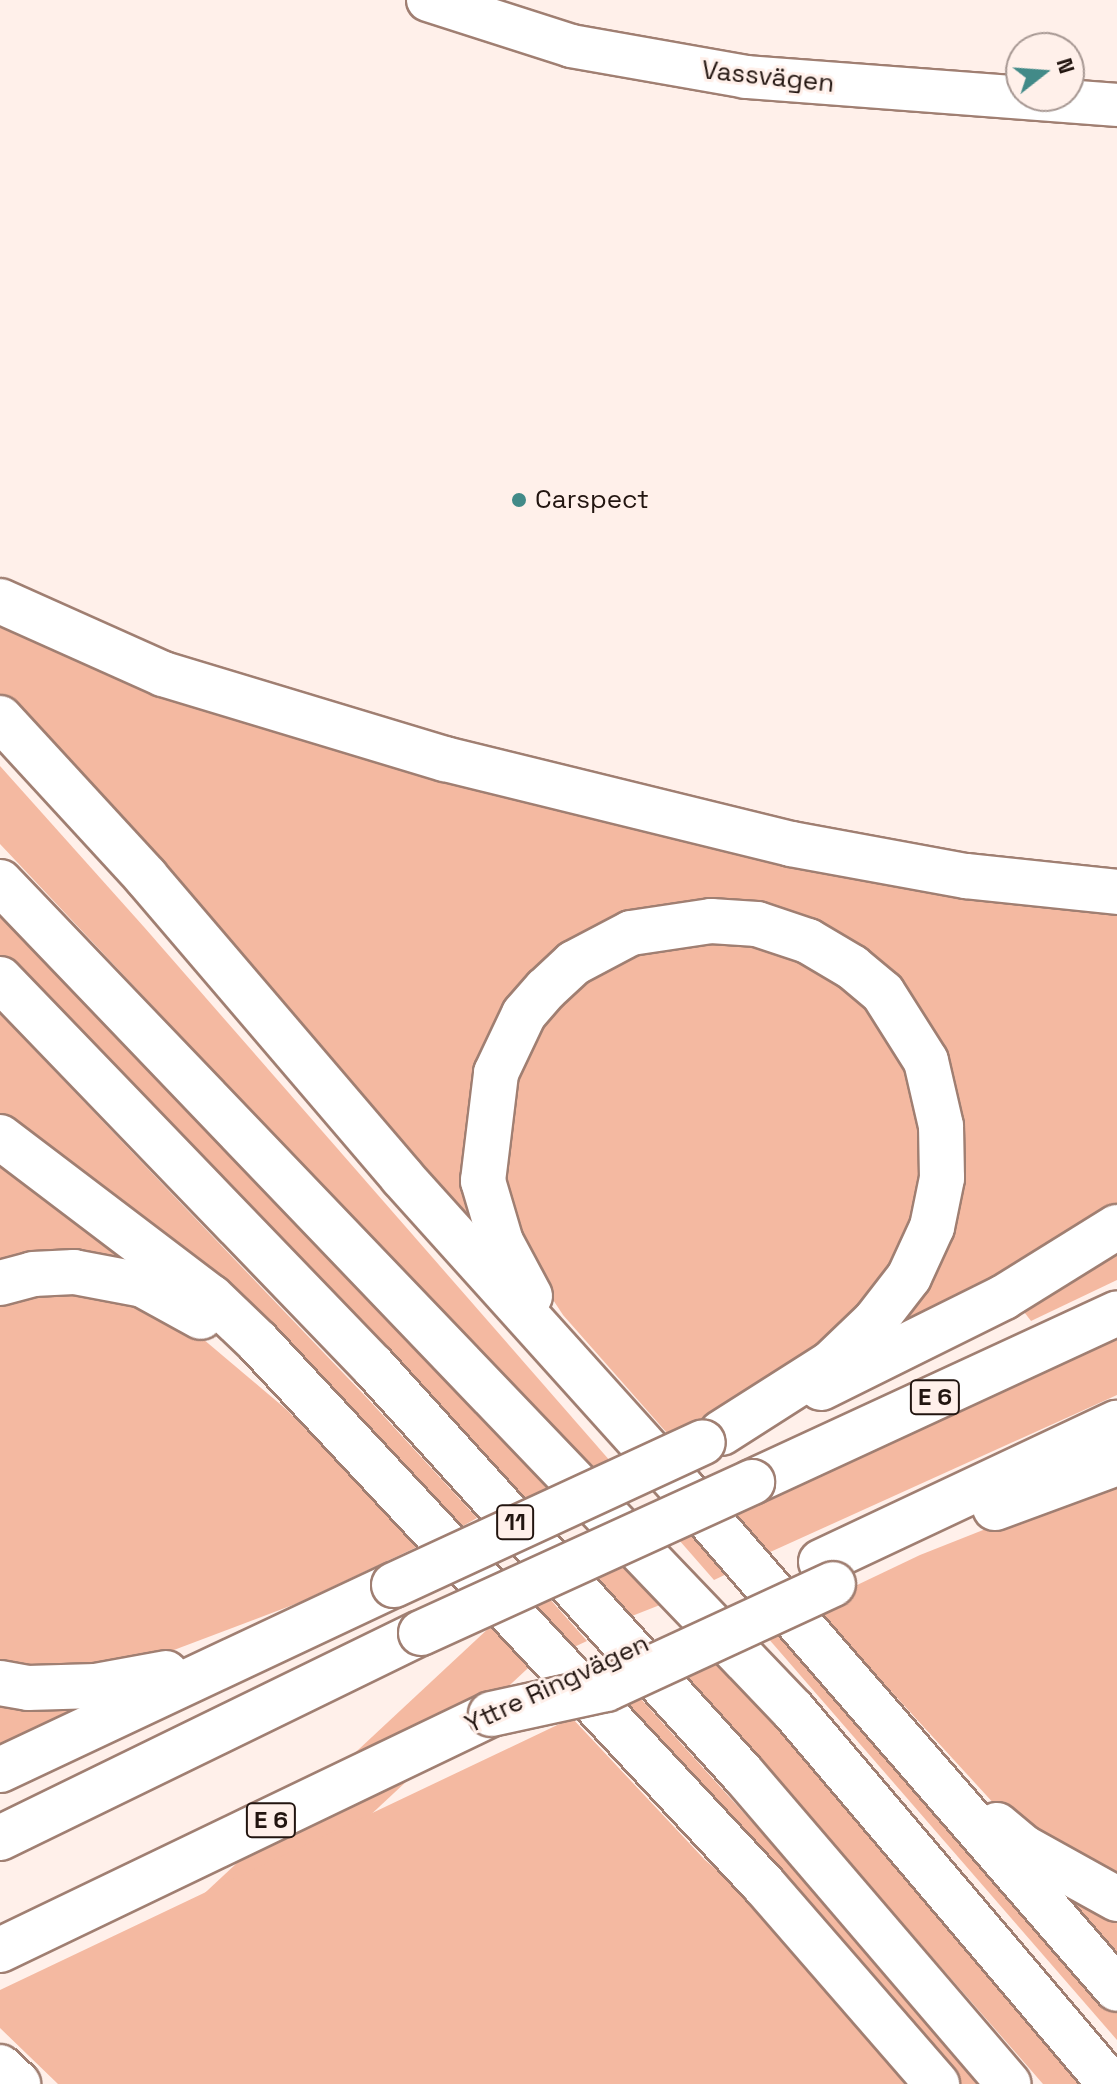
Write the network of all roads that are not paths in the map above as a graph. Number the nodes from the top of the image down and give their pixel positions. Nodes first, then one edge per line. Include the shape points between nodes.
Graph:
1 (428, 0) edge
2 (1117, 105) edge
3 (0, 601) edge
4 (0, 718) edge
5 (0, 882) edge
6 (1117, 892) edge
7 (0, 979) edge
8 (0, 1137) edge
9 (1117, 1227) edge
10 (0, 1283) edge
11 (1117, 1313) edge
12 (1117, 1423) edge
13 (344, 1436) junction
14 (712, 1437) junction
15 (1117, 1463) edge
16 (680, 1486) junction
17 (827, 1573) junction
18 (250, 1649) junction
19 (833, 1663) junction
20 (0, 1683) edge
21 (0, 1770) edge
22 (0, 1838) edge
23 (1117, 1899) edge
24 (0, 1950) edge
25 (1117, 1989) edge
26 (0, 2067) edge
27 (18, 2084) edge
28 (937, 2084) edge
29 (1009, 2084) edge
30 (1110, 2084) edge

1 - 2 street, Vassvägen via 571,46 746,77
3 - 6 highway via 163,674 445,759 791,844 966,876
4 - 16 highway
5 - 30 highway via 793,1710
7 - 29 highway, 11 via 405,1401 743,1774
8 - 13 highway via 211,1297
9 - 14 highway via 912,1346
10 - 13 highway via 33,1274 74,1272 143,1285 191,1309
11 - 22 highway, E 6, bridge via 421,1633
12 - 17 highway, Yttre Ringvägen / E 6
13 - 28 highway via 764,1885
14 - 16 highway via 831,1363 875,1321 909,1277 932,1227 942,1165 941,1126 926,1061 883,993 808,941 757,924 711,921 631,933 574,963 524,1014 496,1073 483,1181 501,1242 531,1298
14 - 18 highway, bridge
15 - 17 highway
16 - 19 highway
17 - 24 highway, Yttre Ringvägen / E 6, bridge via 491,1714
18 - 20 highway via 96,1686 28,1688
18 - 21 highway
19 - 23 highway via 1023,1847
19 - 25 highway
26 - 27 highway

